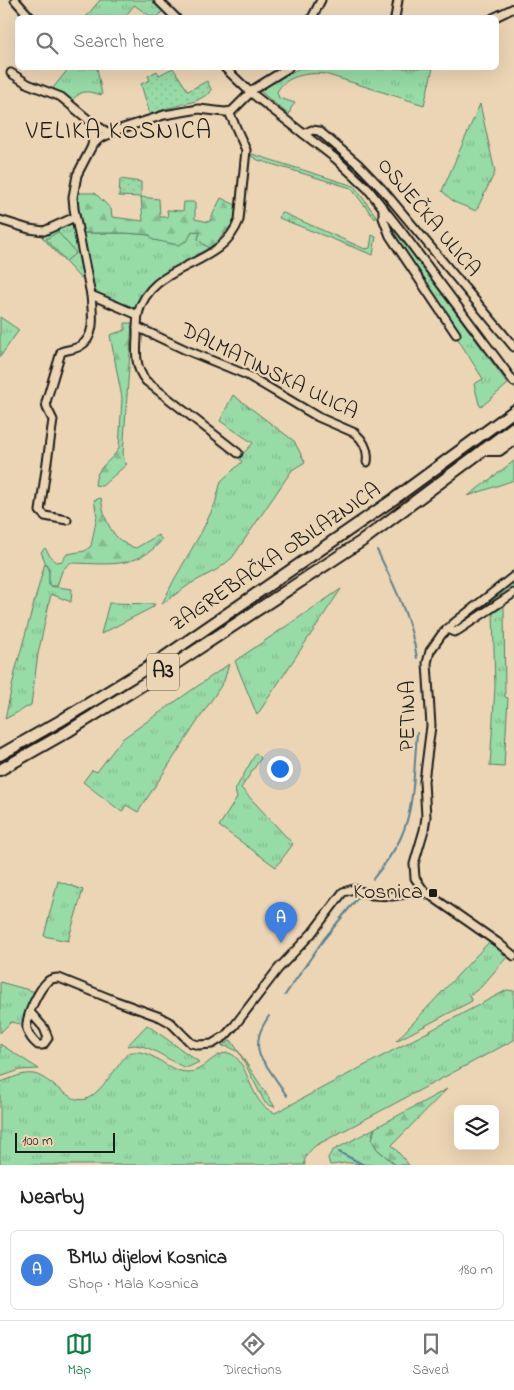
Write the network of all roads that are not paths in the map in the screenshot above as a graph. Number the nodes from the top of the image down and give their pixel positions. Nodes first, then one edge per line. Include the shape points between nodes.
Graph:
1 (14, 0) edge
2 (158, 0) edge
3 (321, 0) edge
4 (398, 0) edge
5 (514, 8) edge
6 (28, 15) edge
7 (173, 15) edge
8 (314, 15) edge
9 (396, 15) edge
10 (499, 15) edge
11 (227, 70) edge
12 (283, 70) edge
13 (11, 73) dead end
14 (250, 92) junction
15 (229, 112) junction
16 (91, 122) junction
17 (110, 134) junction
18 (304, 134) junction
19 (92, 146) junction
20 (382, 207) junction
21 (75, 218) junction
22 (0, 220) edge
23 (91, 294) junction
24 (138, 315) junction
25 (138, 327) junction
26 (456, 334) dead end
27 (514, 347) edge
28 (514, 382) edge
29 (514, 404) edge
30 (514, 411) edge
31 (497, 424) junction
32 (514, 427) edge
33 (514, 439) edge
34 (483, 450) junction
35 (238, 453) dead end
36 (367, 462) dead end
37 (67, 520) dead end
38 (514, 576) edge
39 (514, 593) edge
40 (447, 629) junction
41 (0, 755) edge
42 (0, 770) edge
43 (424, 891) junction
44 (514, 956) edge
45 (30, 1012) dead end

1 - 6 street
2 - 7 street
3 - 8 street
4 - 9 street
5 - 10 street
11 - 14 street
12 - 14 street
13 - 16 street via 28,84 61,97
14 - 15 street
14 - 18 street
15 - 17 street via 185,110
15 - 24 street via 246,150 236,228 217,250 158,282 147,295
16 - 17 street
16 - 19 street
17 - 19 street
18 - 20 street via 356,177
18 - 27 street, OSJEČKA ULICA via 319,131 359,165
19 - 21 street via 74,187
20 - 26 street via 390,236
20 - 28 street
21 - 22 street via 44,231
21 - 23 street
23 - 24 street
23 - 37 street via 92,320 88,339 80,346 61,352 46,402 52,420 40,511 45,516
24 - 25 street
25 - 35 street via 136,361 142,376
25 - 36 street, DALMATINSKA ULICA via 247,375 318,417 355,433 367,449
29 - 31 highway via 505,410
30 - 31 highway, ZAGREBAČKA OBILAZNICA / A3
31 - 41 highway, ZAGREBAČKA OBILAZNICA / A3 via 394,500 160,660
32 - 34 highway, ZAGREBAČKA OBILAZNICA / A3
33 - 34 highway via 499,450
34 - 42 highway, ZAGREBAČKA OBILAZNICA / A3 via 362,541 166,670
38 - 40 street, PETINA
39 - 40 street via 457,631
40 - 43 street, PETINA via 430,650 427,663 431,726 424,782 426,817 414,864 415,878
43 - 44 street
43 - 45 street via 387,896 346,890 226,1036 212,1044 199,1046 191,1043 160,1016 59,978 44,986

